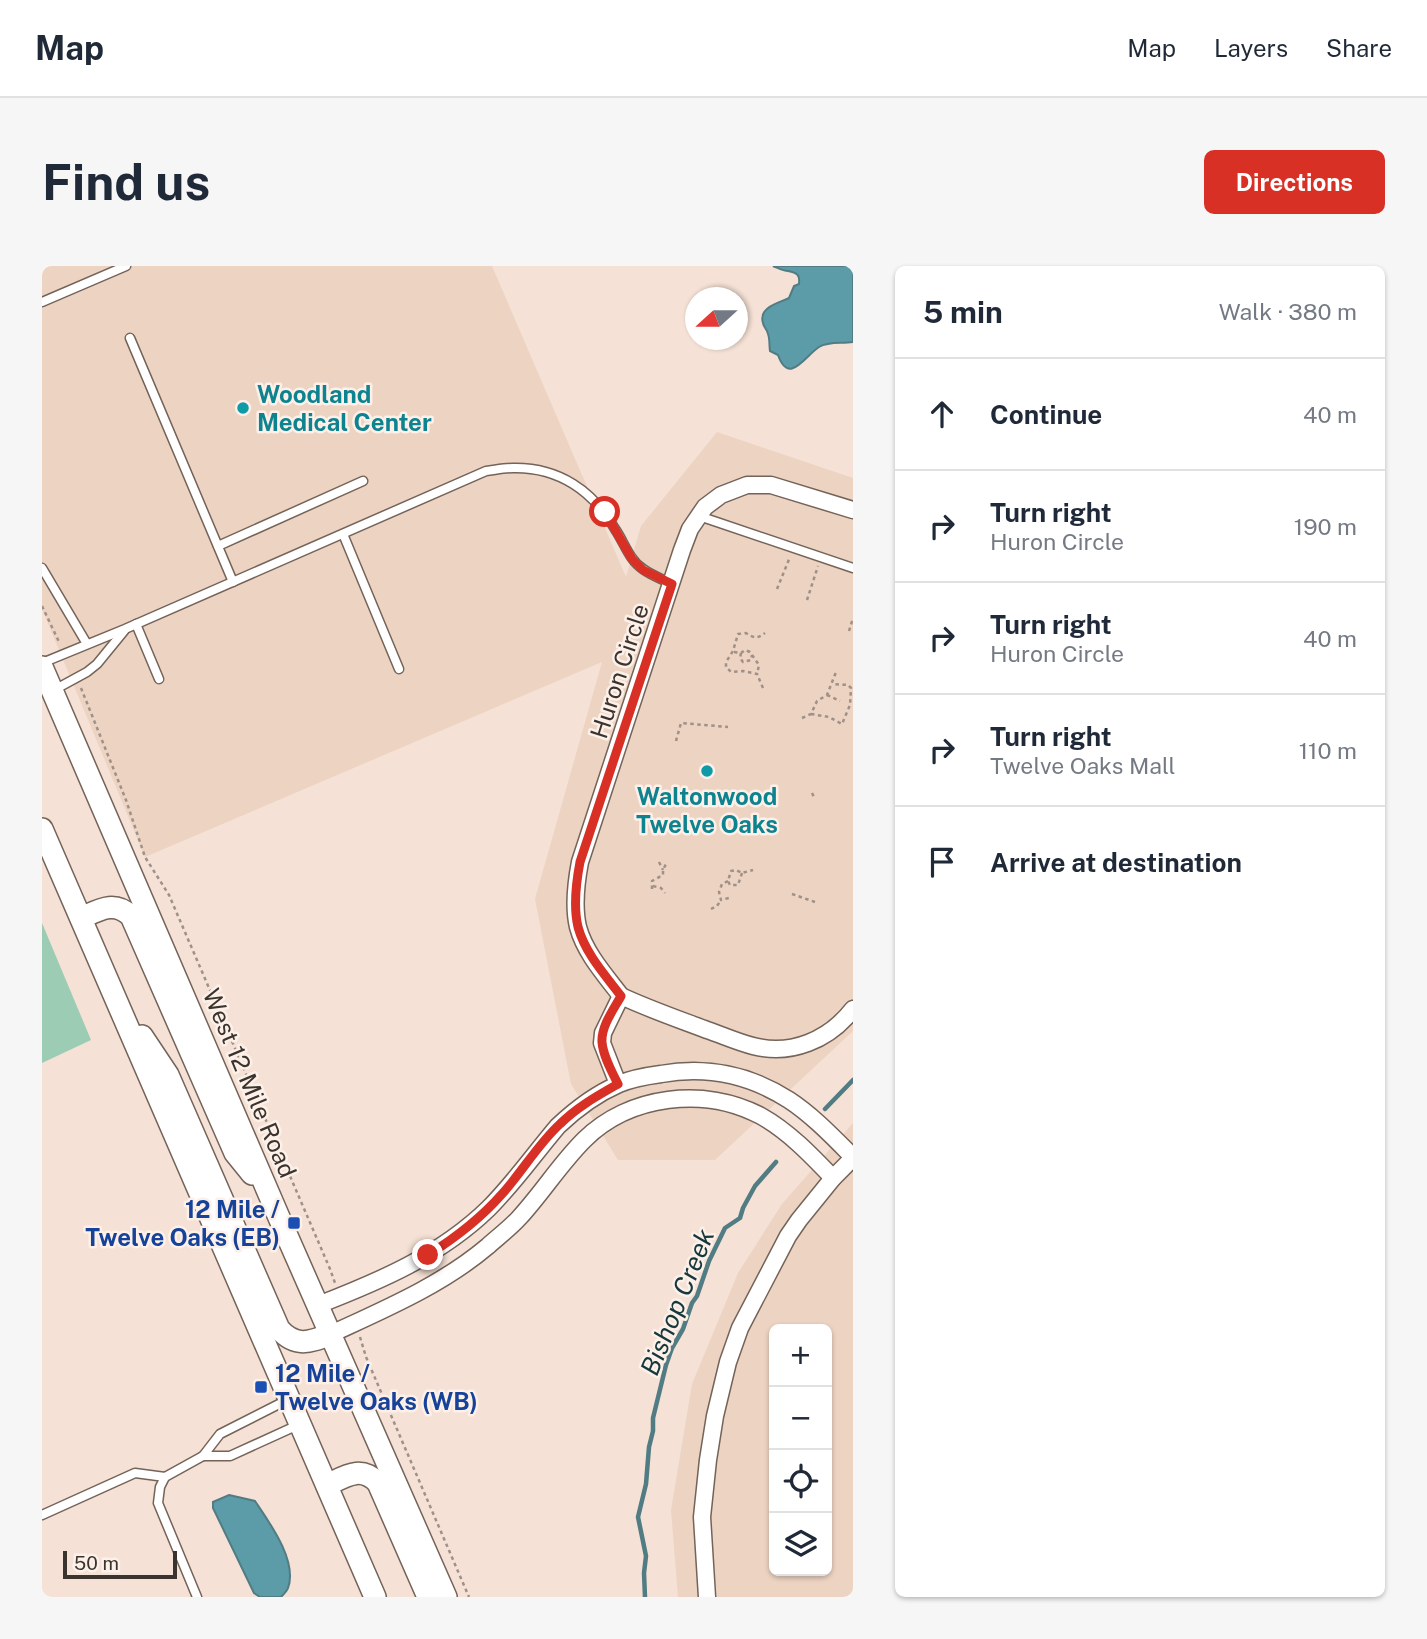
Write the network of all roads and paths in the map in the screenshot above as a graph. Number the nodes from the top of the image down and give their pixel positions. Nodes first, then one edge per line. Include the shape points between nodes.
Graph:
1 (127, 266) edge
2 (42, 302) edge
3 (130, 338) dead end
4 (363, 481) dead end
5 (853, 510) edge
6 (699, 516) junction
7 (343, 534) junction
8 (218, 546) junction
9 (793, 548) junction
10 (820, 557) junction
11 (42, 568) edge
12 (853, 568) edge
13 (233, 582) junction
14 (672, 584) junction
15 (777, 589) dead end
16 (807, 600) dead end
17 (42, 606) edge
18 (853, 618) edge
19 (136, 624) junction
20 (125, 629) junction
21 (849, 631) dead end
22 (765, 633) dead end
23 (87, 644) junction
24 (733, 651) junction
25 (64, 653) junction
26 (741, 653) junction
27 (752, 655) junction
28 (42, 665) edge
29 (399, 669) dead end
30 (836, 672) dead end
31 (757, 674) junction
32 (76, 678) junction
33 (159, 679) dead end
34 (832, 684) junction
35 (763, 688) dead end
36 (47, 693) edge
37 (827, 695) junction
38 (840, 701) dead end
39 (811, 714) junction
40 (802, 718) dead end
41 (728, 727) dead end
42 (676, 741) dead end
43 (812, 793) dead end
44 (815, 799) dead end
45 (42, 829) edge
46 (659, 862) dead end
47 (666, 864) dead end
48 (663, 870) junction
49 (753, 870) dead end
50 (742, 873) junction
51 (728, 881) junction
52 (665, 893) dead end
53 (792, 894) dead end
54 (729, 898) dead end
55 (721, 900) junction
56 (815, 902) dead end
57 (711, 909) dead end
58 (81, 918) junction
59 (110, 987) junction
60 (621, 996) junction
61 (853, 1009) edge
62 (618, 1084) junction
63 (853, 1157) edge
64 (833, 1178) junction
65 (272, 1201) junction
66 (341, 1296) junction
67 (318, 1305) junction
68 (354, 1324) junction
69 (331, 1334) junction
70 (289, 1399) junction
71 (300, 1424) junction
72 (203, 1456) junction
73 (165, 1477) junction
74 (327, 1485) junction
75 (42, 1515) edge
76 (197, 1597) edge
77 (375, 1597) edge
78 (428, 1597) edge
79 (446, 1597) edge
80 (469, 1597) edge
81 (706, 1597) edge

1 - 2 lane
3 - 8 lane
4 - 8 lane
5 - 6 street, Huron Circle via 771,485 747,485 721,495
6 - 9 lane
6 - 14 street, Huron Circle via 690,529
7 - 13 lane
7 - 14 lane via 486,471 540,470 587,492 605,512 632,559
7 - 29 lane
8 - 13 lane
9 - 10 lane
9 - 15 path
10 - 12 lane
10 - 16 path
11 - 23 lane
13 - 19 lane
14 - 60 street, Huron Circle via 580,862 575,890 578,927 591,955
17 - 25 path
18 - 21 path
19 - 20 lane
19 - 33 lane
20 - 23 lane
20 - 32 lane via 97,664
22 - 24 path via 759,638 738,634
23 - 25 lane
24 - 26 path
24 - 31 path via 727,670
25 - 28 lane
26 - 27 path via 745,650
26 - 27 path via 743,662
27 - 31 path via 759,665
28 - 36 main road, West 12 Mile Road
30 - 34 path
31 - 35 path
32 - 36 lane
32 - 66 path via 127,800 145,857 169,895
34 - 37 path
34 - 39 path via 851,688 842,724
36 - 65 main road, West 12 Mile Road
37 - 38 path
37 - 39 path via 817,701
39 - 40 path
41 - 42 path via 681,723
43 - 44 path
45 - 58 main road
46 - 48 path
47 - 48 path
48 - 52 path via 652,887
49 - 50 path
50 - 51 path via 731,871
50 - 51 path via 738,885
51 - 55 path via 719,892
53 - 56 path
54 - 55 path
55 - 57 path
58 - 59 main road
58 - 65 main road via 112,906 131,916 235,1153
59 - 69 main road via 168,1075 279,1329 299,1342
59 - 70 main road
60 - 61 street, Huron Circle via 754,1046 776,1049 820,1038
60 - 62 street via 602,1043
62 - 63 street via 683,1070 749,1080 790,1100
62 - 66 street via 579,1107 558,1126 502,1195 451,1240
63 - 64 street
64 - 68 street via 777,1126 744,1108 684,1098 652,1102 594,1131 519,1218 468,1262
64 - 81 street via 788,1236 740,1328 728,1362 715,1416 702,1517
65 - 67 main road, West 12 Mile Road
66 - 67 street
67 - 69 main road, West 12 Mile Road
68 - 69 street
68 - 80 path
69 - 79 main road, West 12 Mile Road
70 - 71 main road
70 - 72 lane via 220,1434
71 - 72 lane via 230,1456
71 - 74 main road
72 - 73 lane
73 - 75 lane via 135,1473
73 - 76 lane via 158,1503
74 - 77 main road
74 - 78 main road via 352,1473 367,1474 378,1483

